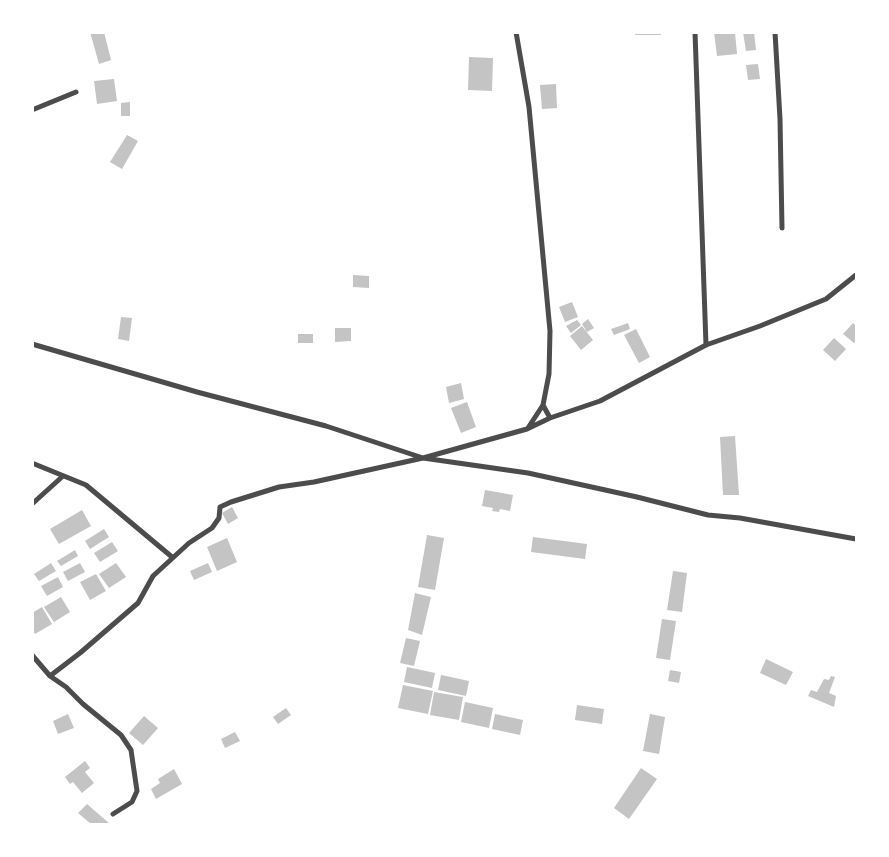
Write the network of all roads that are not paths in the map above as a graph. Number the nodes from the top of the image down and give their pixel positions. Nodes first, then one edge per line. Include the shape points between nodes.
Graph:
1 (516, 32) edge
2 (694, 32) edge
3 (775, 32) edge
4 (76, 92) dead end
5 (32, 110) edge
6 (782, 228) dead end
7 (856, 275) edge
8 (32, 344) edge
9 (706, 345) junction
10 (543, 405) junction
11 (550, 418) junction
12 (527, 429) junction
13 (423, 458) junction
14 (32, 463) edge
15 (63, 476) junction
16 (32, 504) edge
17 (856, 539) edge
18 (172, 557) junction
19 (32, 656) edge
20 (50, 676) junction
21 (113, 814) dead end

1 - 10 street via 529,107 550,331 549,374
2 - 9 street
3 - 6 street
4 - 5 street
7 - 9 street via 826,299
8 - 13 street via 326,426
9 - 11 street via 600,401
10 - 11 street
10 - 12 street
11 - 12 street
12 - 13 street
13 - 17 street via 528,472 708,515
13 - 18 street via 279,487 230,502 220,507 219,518 212,528
14 - 15 street
15 - 16 street
15 - 18 street via 86,485
18 - 20 street via 153,576 138,603
19 - 20 street
20 - 21 street via 121,735 131,750 137,791 132,802

